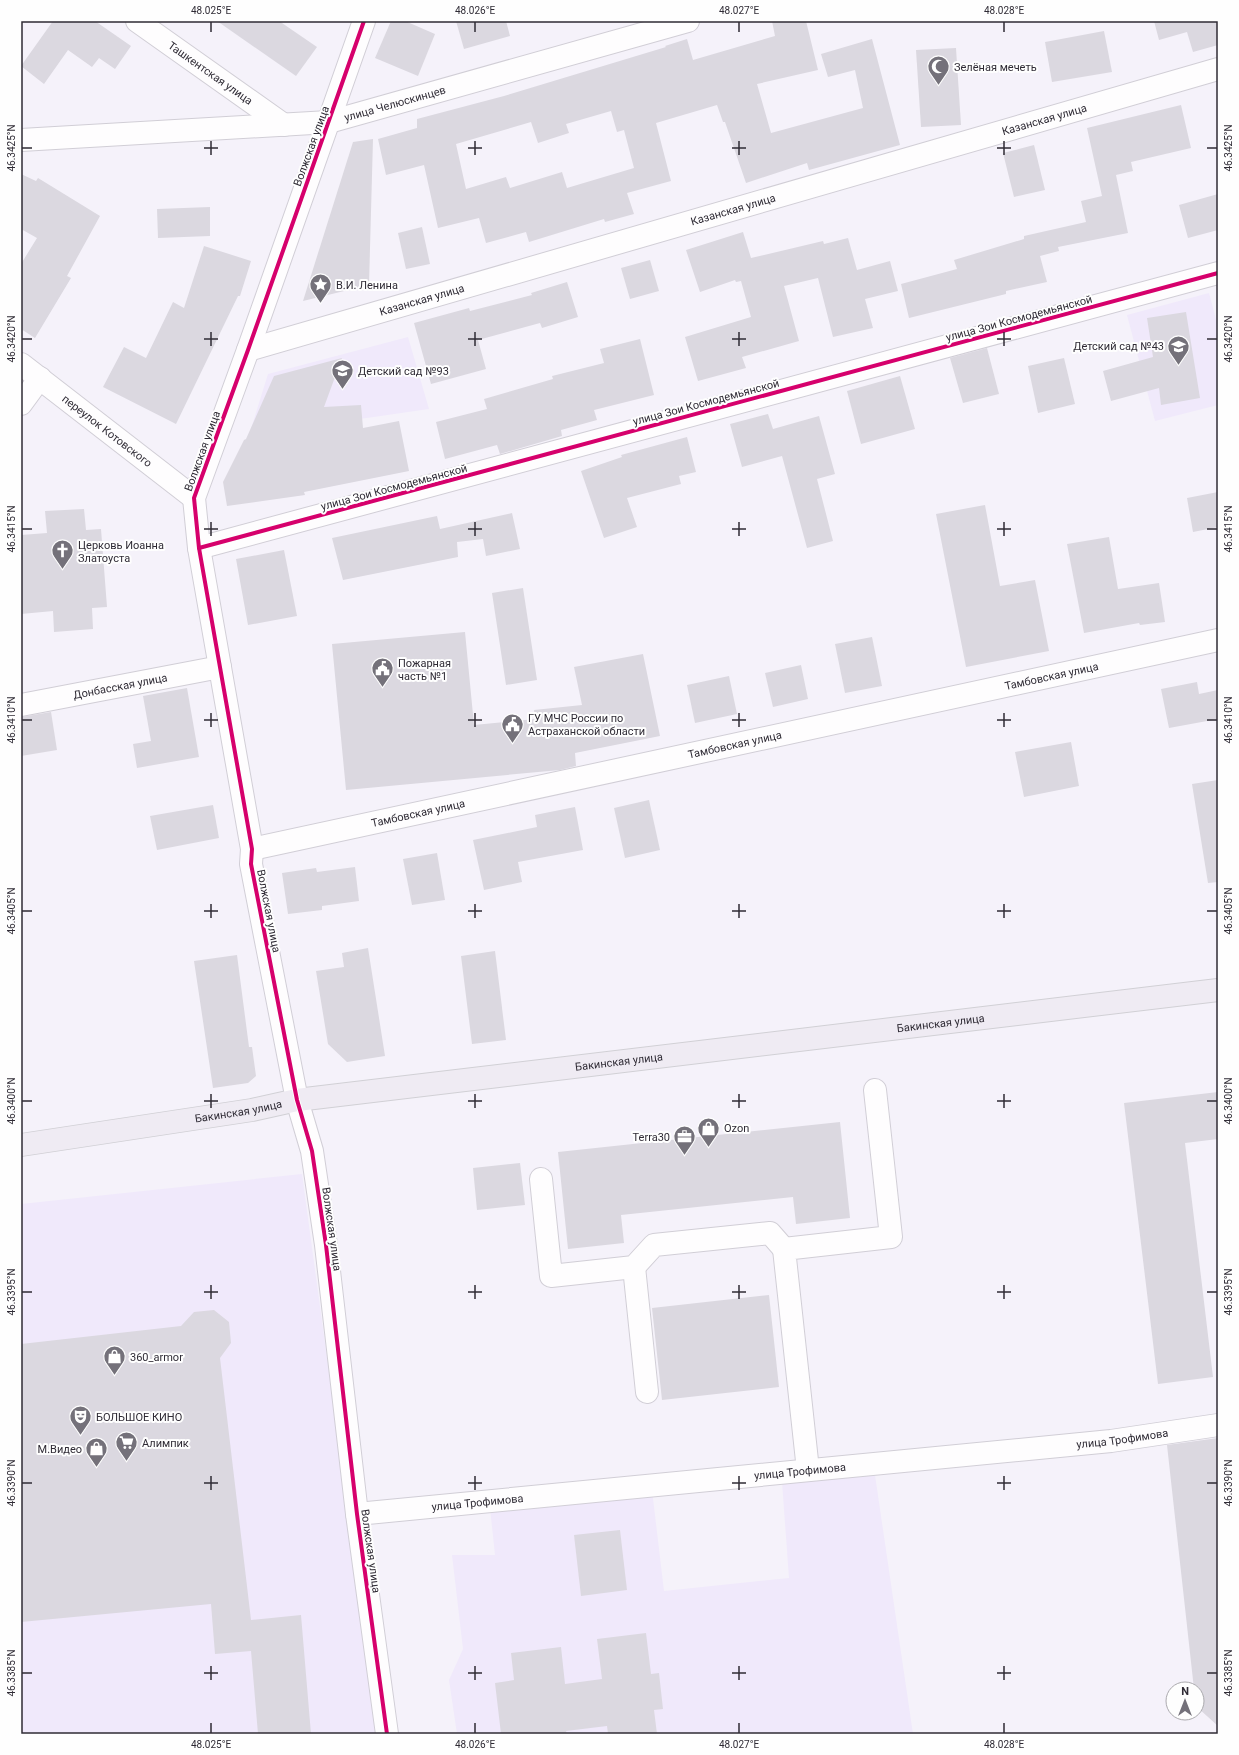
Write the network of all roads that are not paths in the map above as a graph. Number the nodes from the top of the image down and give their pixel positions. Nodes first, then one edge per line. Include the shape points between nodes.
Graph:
1 (137, 21) edge
2 (364, 21) edge
3 (688, 21) edge
4 (1218, 69) edge
5 (329, 122) junction
6 (284, 125) junction
7 (21, 140) edge
8 (1218, 274) edge
9 (248, 350) junction
10 (21, 364) edge
11 (40, 378) junction
12 (21, 404) edge
13 (194, 498) junction
14 (199, 548) junction
15 (1218, 640) edge
16 (220, 667) junction
17 (21, 705) edge
18 (252, 849) junction
19 (1218, 990) edge
20 (875, 1090) dead end
21 (297, 1100) junction
22 (21, 1146) edge
23 (541, 1179) dead end
24 (784, 1249) junction
25 (634, 1267) junction
26 (647, 1392) dead end
27 (1218, 1425) edge
28 (808, 1470) junction
29 (357, 1514) junction
30 (387, 1734) edge

1 - 6 street, Ташкентская улица
2 - 5 street, Волжская улица
3 - 5 street, улица Челюскинцев
4 - 9 street, Казанская улица
5 - 6 street, улица Челюскинцев
5 - 9 street, Волжская улица
6 - 7 street, улица Челюскинцев
8 - 14 street, улица Зои Космодемьянской
9 - 13 street, Волжская улица
10 - 11 street, переулок Котовского
11 - 12 street
11 - 13 street, переулок Котовского
13 - 14 street, Волжская улица
14 - 16 street, Волжская улица
15 - 18 street, Тамбовская улица
16 - 17 street, Донбасская улица
16 - 18 street, Волжская улица
18 - 21 street, Волжская улица via 251,864
19 - 21 main road, Бакинская улица
20 - 24 street via 890,1238
21 - 22 main road, Бакинская улица via 252,1110
21 - 29 street, Волжская улица via 312,1150 326,1245
23 - 25 street via 551,1276
24 - 25 street via 770,1232 654,1245
24 - 28 street
25 - 26 street
27 - 28 street, улица Трофимова via 1111,1441
28 - 29 street, улица Трофимова
29 - 30 street, Волжская улица

